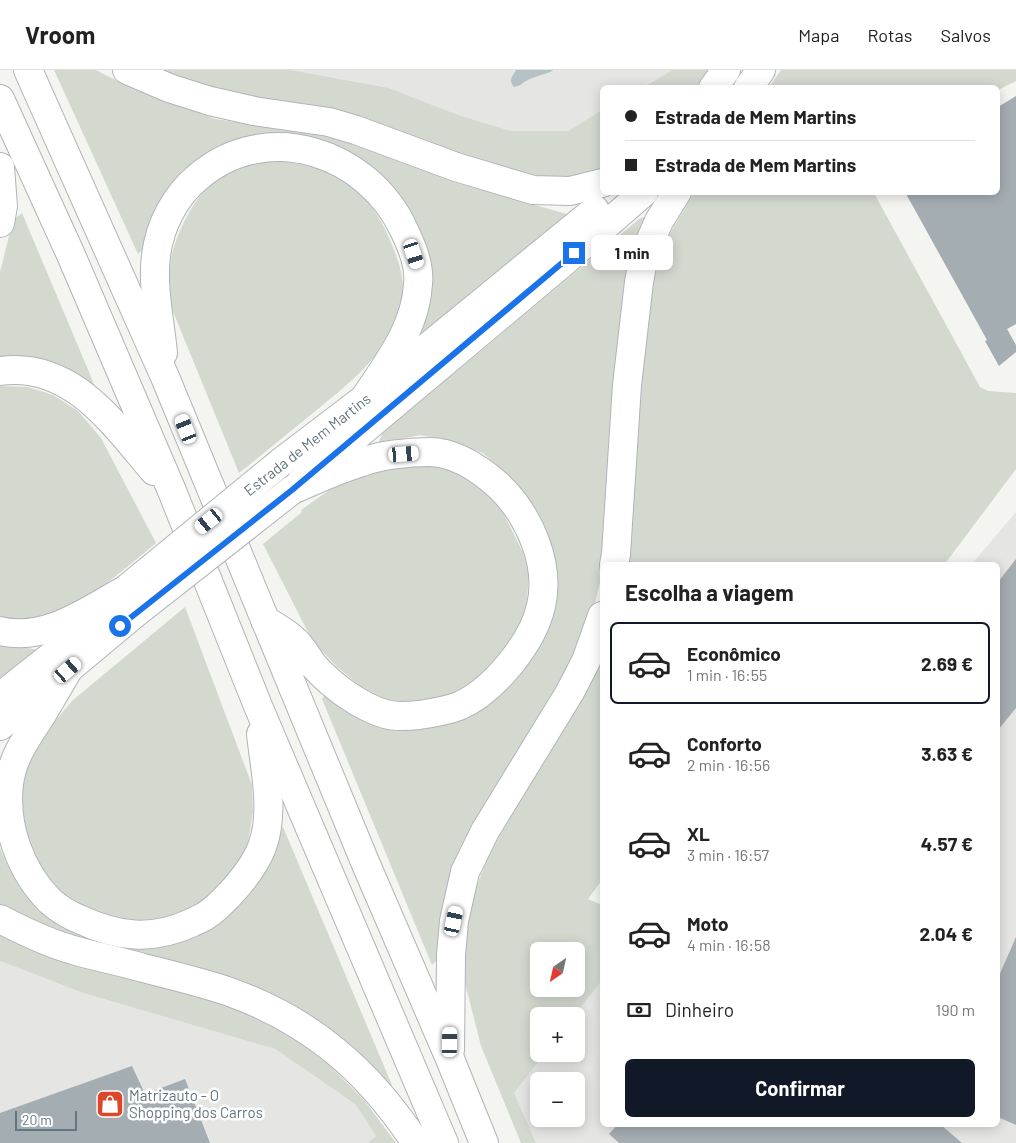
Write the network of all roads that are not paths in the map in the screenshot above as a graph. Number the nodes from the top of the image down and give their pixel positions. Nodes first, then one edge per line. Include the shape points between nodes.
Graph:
1 (28, 70) edge
2 (127, 70) edge
3 (726, 70) edge
4 (761, 70) edge
5 (714, 85) edge
6 (750, 85) edge
7 (0, 99) edge
8 (0, 167) edge
9 (600, 184) edge
10 (612, 195) edge
11 (641, 195) edge
12 (675, 195) edge
13 (0, 223) edge
14 (0, 371) edge
15 (165, 377) junction
16 (364, 399) junction
17 (172, 490) junction
18 (292, 490) junction
19 (615, 562) edge
20 (129, 603) junction
21 (265, 620) junction
22 (600, 622) edge
23 (0, 631) edge
24 (68, 670) junction
25 (0, 697) edge
26 (258, 706) junction
27 (0, 726) edge
28 (0, 918) edge
29 (450, 1059) junction
30 (416, 1143) edge
31 (444, 1143) edge
32 (484, 1143) edge

1 - 15 main road
2 - 9 main road via 210,101 329,122 526,188 570,191
3 - 5 main road
4 - 6 main road
7 - 17 main road
8 - 13 main road via 3,206
10 - 16 main road, Estrada de Mem Martins
11 - 18 main road, Estrada de Mem Martins
12 - 19 main road via 651,238 639,282 627,385
14 - 17 main road via 27,370 65,382 105,414
15 - 16 main road via 155,276 160,238 173,205 182,192 207,170 241,152 261,148 312,151 352,168 384,197 398,217 418,266 416,300 410,322
15 - 21 main road
16 - 20 main road, Estrada de Mem Martins, bridge via 280,463
17 - 26 main road
18 - 20 main road, Estrada de Mem Martins, bridge
18 - 21 main road via 363,461 404,454 431,452 470,464 507,494 522,514 541,561 541,606 531,633 497,679 460,705 410,716 386,714 343,691 314,666 295,640
20 - 23 main road via 32,633
20 - 24 main road, Estrada de Mem Martins
20 - 25 main road, Estrada de Mem Martins via 68,643
21 - 29 main road
22 - 29 main road via 586,661 570,692 485,831 465,872 454,921 451,956
24 - 26 main road via 17,754 9,782 12,836 23,864 51,902 99,928 126,934 153,935 171,931 208,915 253,866 262,846 268,806
24 - 27 main road, Estrada de Mem Martins
26 - 31 main road
28 - 30 main road via 72,950 227,991 289,1018 320,1038 354,1067 388,1103
29 - 32 main road

